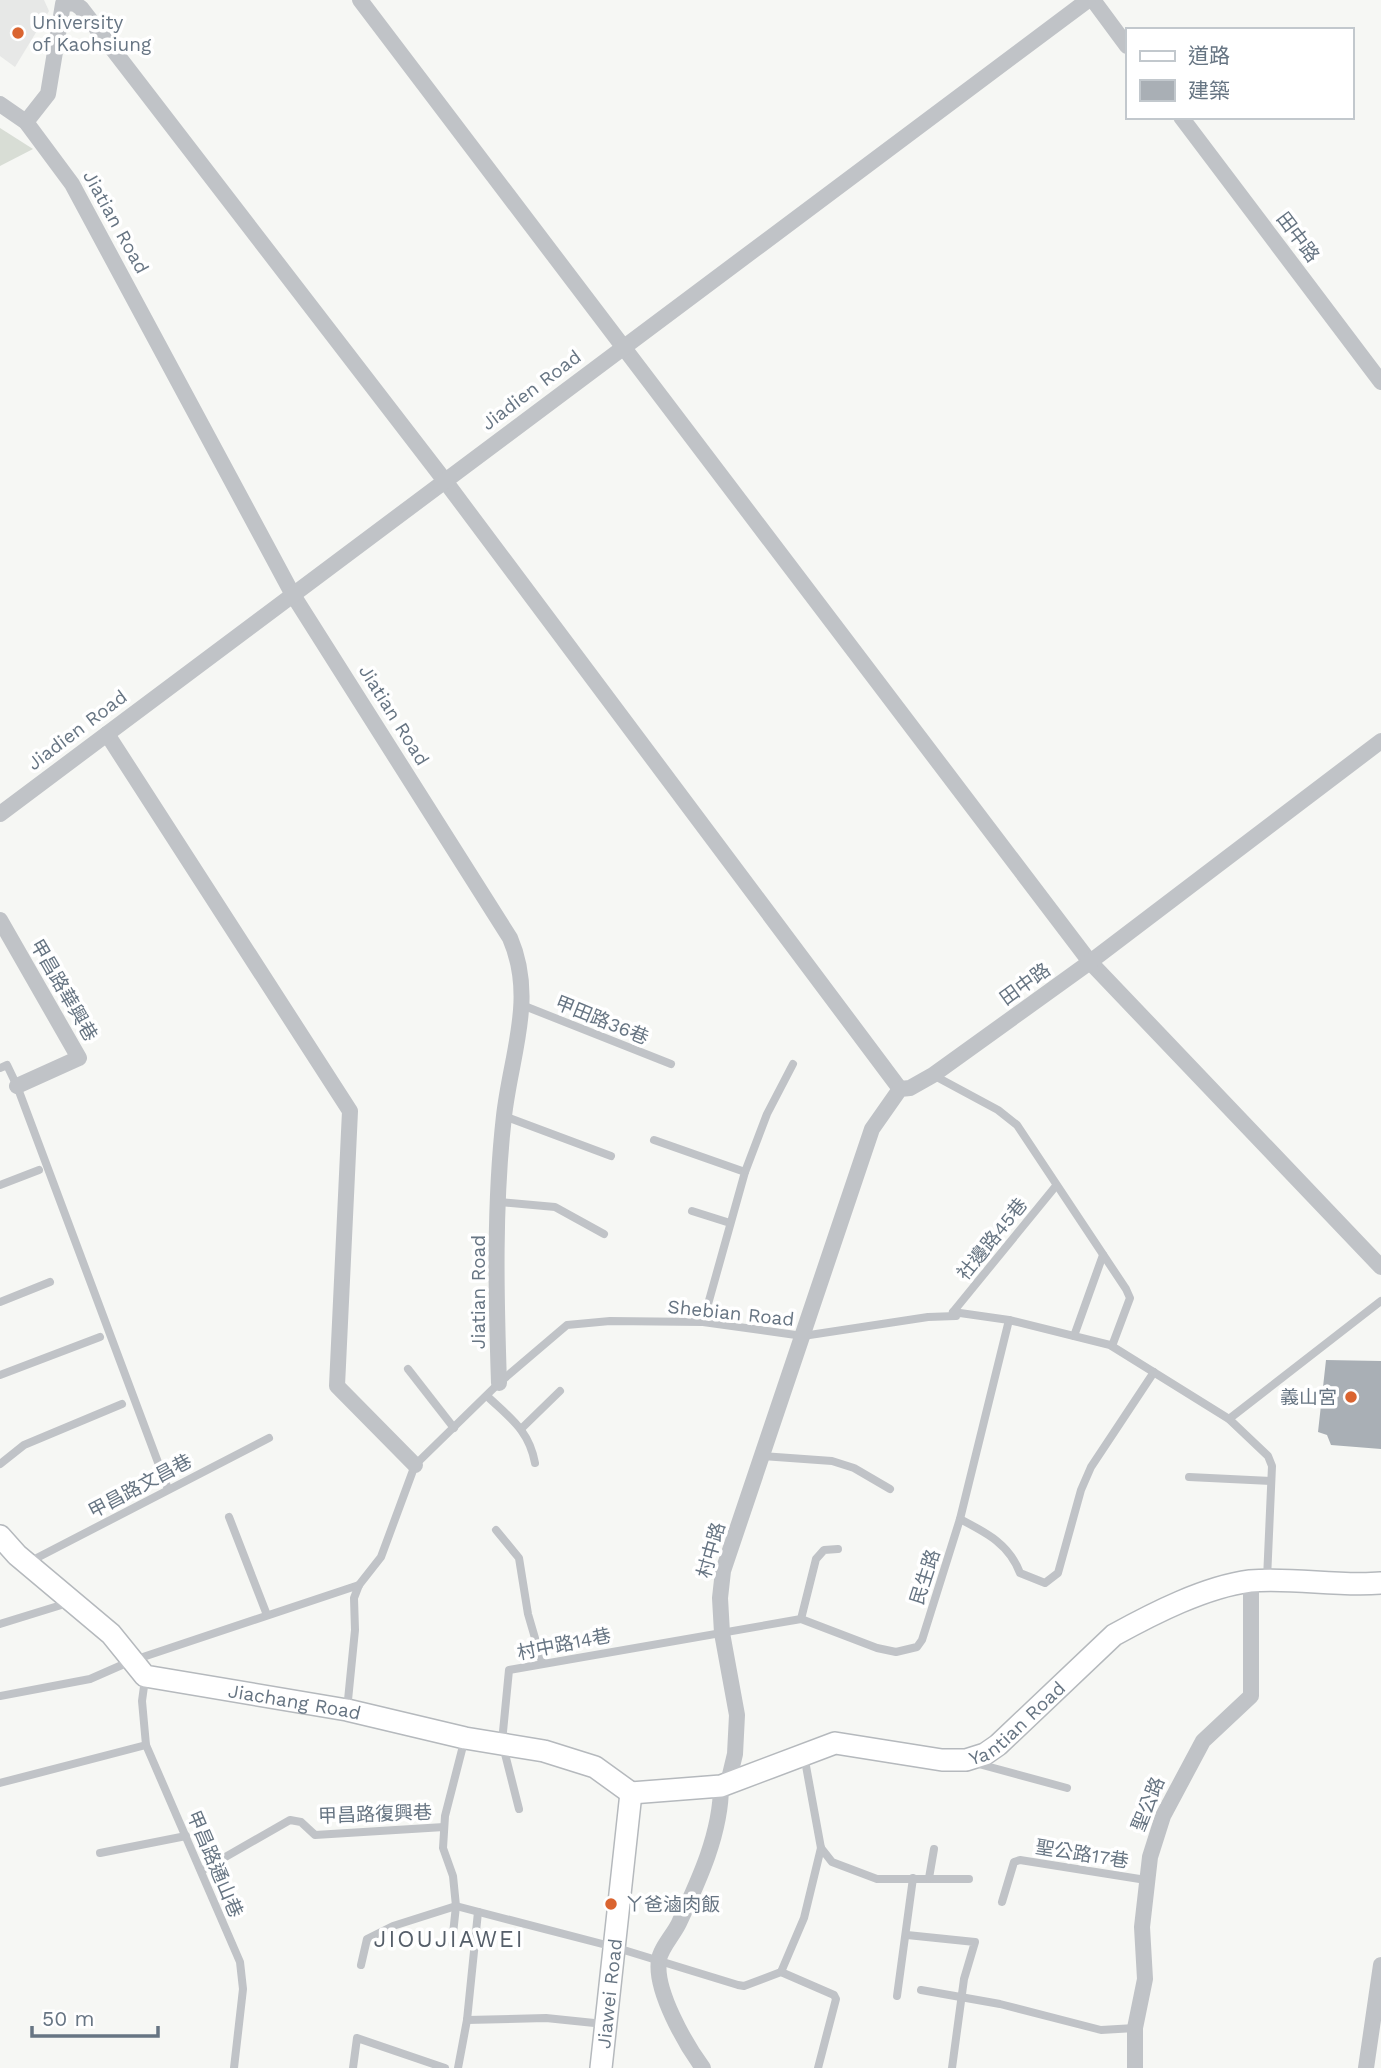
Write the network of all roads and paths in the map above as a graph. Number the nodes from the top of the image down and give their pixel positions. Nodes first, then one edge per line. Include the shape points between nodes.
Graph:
1 (360, 0) edge
2 (1090, 0) edge
3 (1126, 45) edge
4 (0, 104) edge
5 (1183, 119) edge
6 (26, 122) junction
7 (624, 347) junction
8 (1381, 382) edge
9 (445, 481) junction
10 (293, 595) junction
11 (107, 734) junction
12 (1381, 741) edge
13 (0, 814) edge
14 (0, 920) edge
15 (1090, 962) junction
16 (522, 1005) junction
17 (671, 1064) dead end
18 (793, 1064) dead end
19 (4, 1066) edge
20 (933, 1075) junction
21 (17, 1086) junction
22 (900, 1089) junction
23 (504, 1116) junction
24 (654, 1140) dead end
25 (611, 1156) dead end
26 (38, 1170) dead end
27 (745, 1172) junction
28 (0, 1185) edge
29 (1055, 1187) junction
30 (500, 1202) junction
31 (692, 1211) dead end
32 (730, 1223) junction
33 (604, 1234) dead end
34 (1103, 1255) junction
35 (1381, 1267) edge
36 (50, 1282) dead end
37 (1381, 1301) edge
38 (0, 1302) edge
39 (953, 1311) junction
40 (1010, 1320) junction
41 (703, 1322) junction
42 (803, 1336) junction
43 (1074, 1336) junction
44 (100, 1337) dead end
45 (1112, 1346) junction
46 (408, 1369) dead end
47 (1154, 1372) junction
48 (0, 1375) edge
49 (499, 1383) junction
50 (560, 1391) dead end
51 (487, 1396) junction
52 (122, 1404) dead end
53 (1228, 1419) junction
54 (454, 1428) junction
55 (521, 1429) junction
56 (269, 1438) dead end
57 (762, 1455) junction
58 (535, 1463) dead end
59 (0, 1464) edge
60 (415, 1465) junction
61 (1189, 1477) dead end
62 (1271, 1481) junction
63 (168, 1489) junction
64 (890, 1489) dead end
65 (229, 1517) dead end
66 (960, 1519) junction
67 (496, 1530) dead end
68 (0, 1536) edge
69 (838, 1549) dead end
70 (27, 1563) junction
71 (1259, 1581) junction
72 (1381, 1583) edge
73 (359, 1585) junction
74 (74, 1601) junction
75 (267, 1615) junction
76 (801, 1619) junction
77 (0, 1624) edge
78 (722, 1632) junction
79 (542, 1662) junction
80 (138, 1668) junction
81 (0, 1696) edge
82 (347, 1710) junction
83 (465, 1738) junction
84 (502, 1742) junction
85 (146, 1745) junction
86 (804, 1755) junction
87 (966, 1760) junction
88 (0, 1783) edge
89 (725, 1784) junction
90 (1067, 1788) dead end
91 (631, 1793) junction
92 (519, 1809) dead end
93 (444, 1827) junction
94 (186, 1836) junction
95 (821, 1848) junction
96 (934, 1849) dead end
97 (100, 1853) dead end
98 (201, 1871) junction
99 (913, 1878) junction
100 (929, 1878) junction
101 (969, 1879) dead end
102 (1146, 1880) junction
103 (1002, 1902) dead end
104 (456, 1906) junction
105 (478, 1912) junction
106 (906, 1935) junction
107 (452, 1943) dead end
108 (614, 1947) junction
109 (659, 1960) junction
110 (361, 1965) dead end
111 (1381, 1965) edge
112 (781, 1972) junction
113 (921, 1990) dead end
114 (897, 1996) dead end
115 (961, 1996) junction
116 (467, 2020) junction
117 (607, 2025) junction
118 (1135, 2028) junction
119 (234, 2068) edge
120 (353, 2068) edge
121 (445, 2068) edge
122 (458, 2068) edge
123 (601, 2068) edge
124 (703, 2068) edge
125 (818, 2068) edge
126 (952, 2068) edge
127 (1135, 2068) edge
128 (1366, 2068) edge

1 - 7 street
2 - 3 street
2 - 7 street, Jiadien Road
4 - 6 street, Jiatian Road
5 - 8 street, 田中路
6 - 9 street via 48,94 63,4 74,3
6 - 10 street, Jiatian Road via 72,184
7 - 9 street, Jiadien Road
7 - 15 street
9 - 10 street, Jiadien Road
9 - 22 street
10 - 11 street, Jiadien Road
10 - 16 street, Jiatian Road via 510,938 523,979
11 - 13 street, Jiadien Road
11 - 60 street via 349,1111 337,1386
12 - 15 street, 田中路
14 - 21 street, 甲昌路華興巷 via 79,1058
15 - 20 street, 田中路
15 - 35 street
16 - 17 lane, 甲田路36巷
16 - 23 street, Jiatian Road
18 - 27 lane
19 - 21 lane
20 - 22 street, 田中路
20 - 29 lane via 1017,1125
21 - 63 lane
22 - 42 street via 872,1129
23 - 25 lane
23 - 30 street, Jiatian Road
24 - 27 lane
26 - 28 lane
27 - 32 lane
29 - 34 lane
29 - 39 lane, 社邊路45巷
30 - 33 lane via 555,1207
30 - 49 street, Jiatian Road via 496,1287
31 - 32 lane
32 - 41 lane
34 - 43 lane
34 - 45 lane via 1130,1298
36 - 38 lane
37 - 53 lane
39 - 40 lane, Shebian Road
39 - 42 lane, Shebian Road via 956,1316
40 - 43 lane, Shebian Road
40 - 66 lane, 民生路
41 - 42 lane, Shebian Road
41 - 49 lane, Shebian Road via 567,1325
42 - 57 street, 村中路
43 - 45 lane, Shebian Road
44 - 48 lane
45 - 47 lane, Shebian Road
46 - 54 lane
47 - 53 lane, Shebian Road
47 - 66 lane via 1091,1467 1058,1573 1052,1579 1045,1583 1020,1573 1014,1558 995,1538
49 - 51 lane, Shebian Road
50 - 55 lane
51 - 54 lane, Shebian Road
51 - 55 lane
52 - 59 lane via 24,1445
53 - 62 lane, Shebian Road via 1268,1456
54 - 60 lane, Shebian Road
55 - 58 lane via 532,1443
56 - 63 lane, 甲昌路文昌巷
57 - 64 lane via 832,1461
57 - 78 street, 村中路 via 723,1571
60 - 73 lane, Shebian Road via 382,1557
61 - 62 lane
62 - 71 lane, Shebian Road
63 - 70 lane, 甲昌路文昌巷
65 - 75 lane
66 - 76 lane, 民生路 via 917,1647 896,1652 877,1648
67 - 79 lane via 519,1558
68 - 70 street
69 - 76 lane via 824,1550 816,1559
70 - 74 street
71 - 72 street, Yantian Road
71 - 87 street, Yantian Road via 1206,1593 1114,1635 998,1745
71 - 102 street, 聖公路 via 1251,1696 1203,1741 1186,1767 1163,1816
73 - 75 lane
73 - 82 lane via 354,1598
74 - 77 lane
74 - 80 street via 111,1634
75 - 80 lane
76 - 78 lane
78 - 79 lane, 村中路14巷
78 - 89 street, 村中路 via 737,1716 735,1754
79 - 84 lane, 村中路14巷 via 509,1670
80 - 81 lane
80 - 82 street, Jiachang Road
80 - 85 lane, 甲昌路通山巷
82 - 83 street, Jiachang Road
83 - 84 street, Jiachang Road
83 - 93 lane, 甲昌路復興巷
84 - 91 street, Jiachang Road via 576,1759
84 - 92 lane, 村中路14巷
85 - 88 lane
85 - 94 lane, 甲昌路通山巷
86 - 87 street, Yantian Road via 835,1743 849,1743
86 - 89 street, Yantian Road
86 - 95 lane
87 - 90 lane
89 - 91 street, Yantian Road
89 - 109 street, 村中路 via 696,1886
91 - 108 street, Jiawei Road
93 - 98 lane, 甲昌路復興巷 via 315,1835 301,1822 290,1820
93 - 104 lane, 甲昌路復興巷 via 443,1848 453,1876
94 - 97 lane
94 - 98 lane, 甲昌路通山巷
95 - 99 lane via 832,1862 859,1874 877,1879
95 - 112 lane via 804,1918
96 - 100 lane
98 - 119 lane, 甲昌路通山巷 via 240,1962 243,1989
99 - 100 lane
99 - 106 lane
100 - 101 lane
102 - 103 lane, 聖公路17巷 via 1020,1860 1014,1862
102 - 118 street, 聖公路 via 1142,1927 1145,1979
104 - 105 lane
104 - 107 lane, 甲昌路復興巷
104 - 110 lane via 367,1939
105 - 108 lane
105 - 116 lane
106 - 114 lane
106 - 115 lane via 975,1941
108 - 109 lane
108 - 117 street, Jiawei Road
109 - 112 lane via 744,1986
109 - 124 street via 663,1987 681,2035
111 - 128 street
112 - 125 lane via 836,1999
113 - 115 lane
115 - 118 lane via 1101,2030
115 - 126 lane
116 - 117 lane via 546,2018
116 - 122 lane
117 - 123 street, Jiawei Road
118 - 127 street, 聖公路
120 - 121 lane via 357,2038

